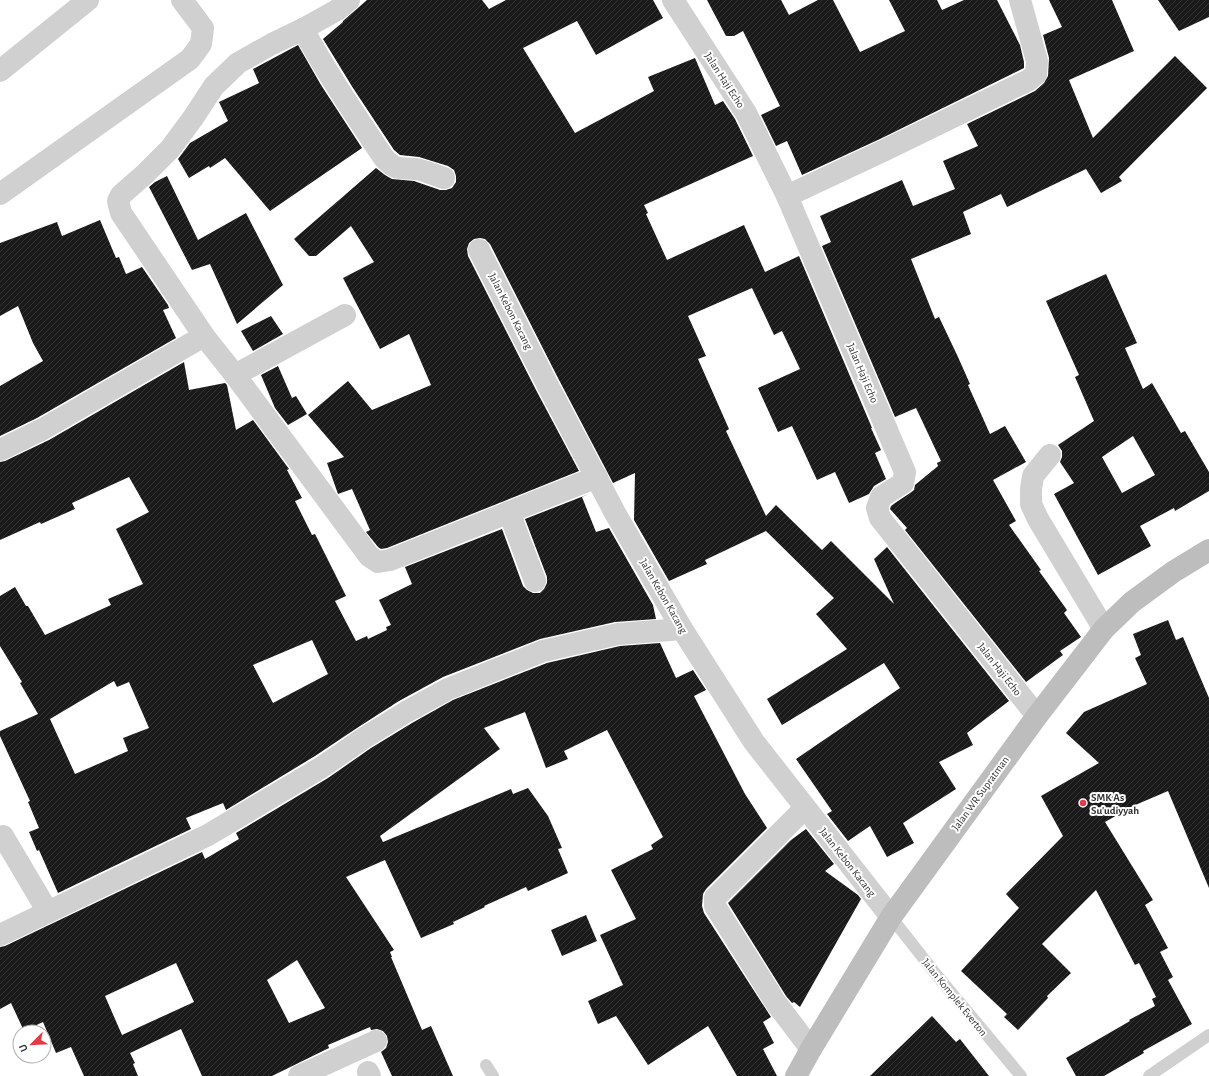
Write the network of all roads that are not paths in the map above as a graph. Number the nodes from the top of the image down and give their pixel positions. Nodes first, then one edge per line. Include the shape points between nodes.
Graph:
1 (88, 0) edge
2 (182, 0) edge
3 (349, 0) edge
4 (673, 0) edge
5 (1020, 0) edge
6 (303, 29) junction
7 (0, 71) edge
8 (444, 178) dead end
9 (0, 194) edge
10 (787, 196) junction
11 (479, 250) dead end
12 (345, 315) dead end
13 (204, 336) junction
14 (235, 375) junction
15 (0, 450) edge
16 (1050, 455) dead end
17 (597, 477) junction
18 (509, 512) junction
19 (1209, 550) edge
20 (535, 581) dead end
21 (1104, 628) junction
22 (682, 629) junction
23 (1037, 716) junction
24 (805, 808) junction
25 (1, 835) edge
26 (48, 912) junction
27 (890, 916) junction
28 (0, 935) edge
29 (1209, 1034) edge
30 (376, 1041) dead end
31 (811, 1049) junction
32 (486, 1065) dead end
33 (299, 1076) edge
34 (493, 1076) edge
35 (796, 1076) edge
36 (1021, 1076) edge
37 (1149, 1076) edge

1 - 7 street
2 - 9 street via 203,28 201,44 190,59
3 - 6 street via 337,10
4 - 10 street, Jalan Haji Echo via 746,113
5 - 10 street via 1037,62 1036,74 1029,80
6 - 8 street via 329,74 390,164 401,169 417,170
6 - 13 street via 238,63 214,86 170,149 121,195 118,201 121,212
10 - 23 street, Jalan Haji Echo via 905,472 902,483 881,497 877,508 880,518
11 - 17 street, Jalan Kebon Kacang
12 - 14 street
13 - 14 street
13 - 15 street via 43,429
14 - 18 street via 369,556 378,562 390,560
16 - 21 street via 1033,476 1031,504
17 - 18 street
17 - 22 street, Jalan Kebon Kacang
18 - 20 street
19 - 21 main road, Jalan WR Supratman via 1173,572
21 - 23 main road, Jalan WR Supratman
22 - 24 street, Jalan Kebon Kacang via 754,742
22 - 26 street via 618,634 543,651 448,689 400,715 322,767 208,835
23 - 27 main road, Jalan WR Supratman
24 - 27 street, Jalan Kebon Kacang
24 - 31 street via 715,898 714,906 776,1003
25 - 26 street
26 - 28 street
27 - 31 main road, Jalan WR Supratman
27 - 36 lane, Jalan Komplek Everton
29 - 37 lane
30 - 33 street
31 - 35 main road, Jalan WR Supratman
32 - 34 lane

